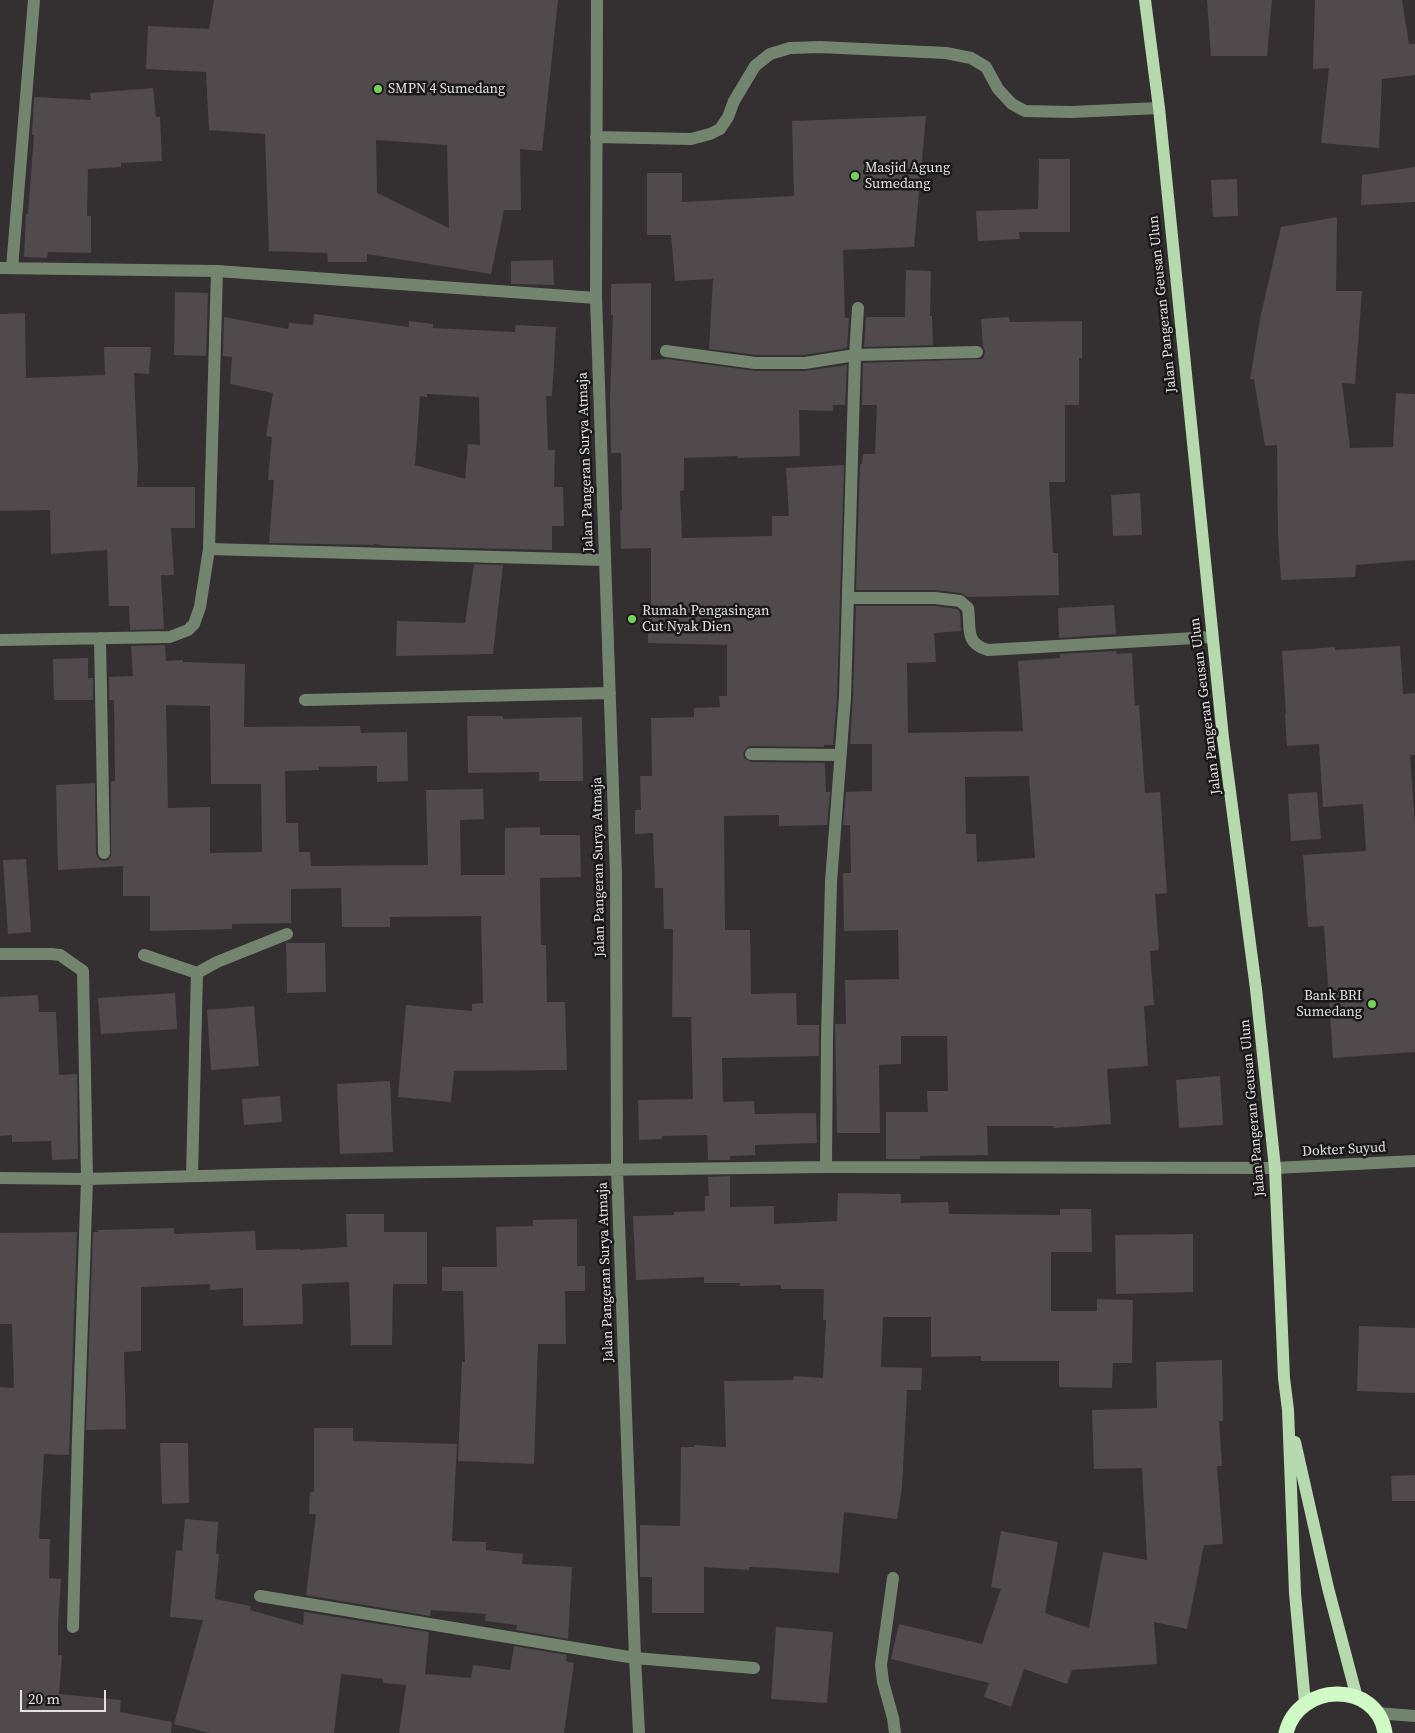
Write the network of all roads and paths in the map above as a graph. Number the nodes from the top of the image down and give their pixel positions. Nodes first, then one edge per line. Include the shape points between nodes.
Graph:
1 (34, 0) edge
2 (597, 0) edge
3 (1145, 0) edge
4 (1159, 108) junction
5 (596, 137) junction
6 (6, 268) edge
7 (217, 271) junction
8 (596, 298) junction
9 (858, 308) dead end
10 (666, 351) dead end
11 (977, 352) dead end
12 (855, 355) junction
13 (209, 549) junction
14 (604, 560) junction
15 (848, 598) junction
16 (1212, 637) junction
17 (100, 638) junction
18 (0, 640) edge
19 (610, 693) junction
20 (305, 700) dead end
21 (751, 754) dead end
22 (840, 755) junction
23 (104, 852) dead end
24 (287, 934) dead end
25 (0, 954) edge
26 (144, 955) dead end
27 (197, 972) junction
28 (1415, 1161) edge
29 (826, 1167) junction
30 (1275, 1168) junction
31 (617, 1169) junction
32 (192, 1176) junction
33 (0, 1178) edge
34 (87, 1179) junction
35 (1288, 1410) junction
36 (893, 1578) dead end
37 (260, 1596) dead end
38 (73, 1627) dead end
39 (635, 1658) junction
40 (754, 1668) dead end
41 (1357, 1698) junction
42 (1305, 1704) junction
43 (1376, 1713) junction
44 (1415, 1716) edge
45 (639, 1733) edge
46 (895, 1733) edge
47 (1286, 1733) edge
48 (1385, 1733) edge

1 - 6 street
2 - 5 street, Jalan Pangeran Surya Atmaja
3 - 4 main road, Jalan Pangeran Geusan Ulun
4 - 5 street via 1025,111 1012,104 998,90 986,67 971,58 946,53 790,48 770,54 755,66 734,101 728,118 720,129 710,134 692,139
4 - 16 main road, Jalan Pangeran Geusan Ulun
5 - 8 street, Jalan Pangeran Surya Atmaja
6 - 7 street
7 - 8 street
7 - 13 street
8 - 14 street, Jalan Pangeran Surya Atmaja
9 - 12 street
10 - 12 street via 755,363 805,363
11 - 12 street
12 - 15 street
13 - 14 street
13 - 17 street via 200,607 194,624 188,630 170,637
14 - 19 street, Jalan Pangeran Surya Atmaja
15 - 16 street via 960,601 968,608 971,640 988,650
15 - 22 street
16 - 30 main road, Jalan Pangeran Geusan Ulun
17 - 18 street
17 - 23 street
19 - 20 street
19 - 31 street, Jalan Pangeran Surya Atmaja via 616,875
21 - 22 street
22 - 29 street via 831,882
24 - 27 street
25 - 34 street via 60,955 83,970
26 - 27 street
27 - 32 street
28 - 30 street, Dokter Suyud
29 - 30 street, Dokter Suyud
29 - 31 street, Dokter Suyud
30 - 35 main road, Jalan Pangeran Geusan Ulun
31 - 32 street, Dokter Suyud
31 - 39 street, Jalan Pangeran Surya Atmaja
32 - 34 street, Dokter Suyud
33 - 34 street, Dokter Suyud
34 - 38 street
35 - 41 main road via 1328,1588
35 - 42 main road via 1295,1593
36 - 46 street via 881,1665
37 - 39 street
39 - 40 street
39 - 45 street, Jalan Pangeran Surya Atmaja
41 - 42 highway via 1330,1694
41 - 43 highway
42 - 47 highway via 1292,1718
43 - 44 street
43 - 48 highway

